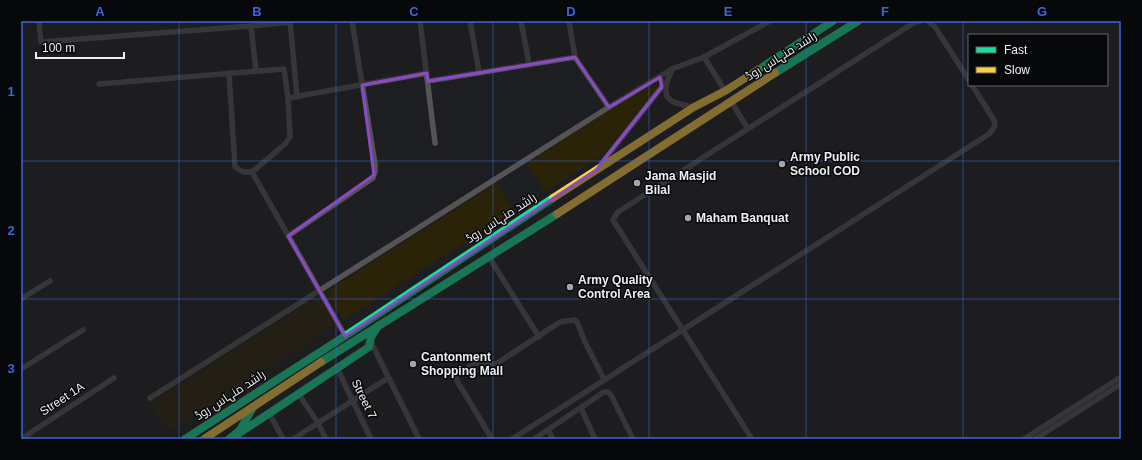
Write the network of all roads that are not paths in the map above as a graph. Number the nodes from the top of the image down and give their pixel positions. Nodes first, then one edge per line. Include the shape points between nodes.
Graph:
1 (290, 21) edge
2 (352, 21) edge
3 (420, 21) edge
4 (470, 21) edge
5 (521, 21) edge
6 (570, 21) edge
7 (770, 21) edge
8 (834, 21) edge
9 (858, 21) edge
10 (920, 21) edge
11 (928, 21) edge
12 (39, 22) dead end
13 (251, 26) junction
14 (575, 57) junction
15 (704, 57) junction
16 (529, 64) junction
17 (672, 69) junction
18 (256, 71) junction
19 (479, 72) junction
20 (229, 73) junction
21 (427, 73) junction
22 (660, 77) junction
23 (968, 78) edge
24 (428, 81) junction
25 (99, 84) dead end
26 (362, 85) junction
27 (973, 86) edge
28 (725, 91) junction
29 (297, 97) junction
30 (288, 98) junction
31 (731, 101) junction
32 (609, 107) junction
33 (694, 107) junction
34 (748, 129) junction
35 (435, 143) dead end
36 (596, 170) junction
37 (252, 172) junction
38 (288, 236) junction
39 (489, 257) junction
40 (50, 281) dead end
41 (319, 291) junction
42 (21, 299) edge
43 (379, 326) junction
44 (82, 330) dead end
45 (684, 330) junction
46 (345, 336) junction
47 (539, 337) junction
48 (370, 340) junction
49 (336, 352) junction
50 (296, 367) junction
51 (337, 368) junction
52 (21, 369) edge
53 (1121, 377) edge
54 (114, 378) dead end
55 (388, 378) junction
56 (296, 379) junction
57 (604, 380) junction
58 (1121, 384) edge
59 (298, 393) junction
60 (253, 395) junction
61 (150, 398) dead end
62 (353, 400) junction
63 (252, 408) junction
64 (581, 408) junction
65 (269, 413) junction
66 (318, 423) junction
67 (548, 430) junction
68 (234, 438) edge
69 (21, 439) edge
70 (185, 439) edge
71 (204, 439) edge
72 (283, 439) edge
73 (293, 439) edge
74 (326, 439) edge
75 (371, 439) edge
76 (418, 439) edge
77 (492, 439) edge
78 (512, 439) edge
79 (534, 439) edge
80 (553, 439) edge
81 (596, 439) edge
82 (633, 439) edge
83 (752, 439) edge
84 (1024, 439) edge
85 (1035, 439) edge

1 - 13 street
1 - 29 street
2 - 26 street
3 - 21 street
4 - 19 street
5 - 16 street
6 - 14 street
7 - 15 street
8 - 28 main road, راشد منہاس روڈ
9 - 31 main road, راشد منہاس روڈ
10 - 34 street
11 - 23 street via 935,27
12 - 13 street via 41,42
13 - 18 street
14 - 16 street
14 - 32 street
15 - 17 street
15 - 28 street
16 - 19 street
17 - 22 street
17 - 33 street via 665,87 667,98 673,103
18 - 20 street
18 - 30 street via 284,69
19 - 24 street
20 - 25 street
20 - 37 street via 235,167 243,172
21 - 24 street
21 - 26 street
22 - 32 street
22 - 36 street via 662,88
24 - 35 street
26 - 29 street
26 - 38 street via 374,164 373,178
27 - 45 street via 994,120 995,126 989,134
28 - 33 main road, راشد منہاس روڈ
29 - 30 street
30 - 37 street via 290,137
31 - 34 street
31 - 39 main road, راشد منہاس روڈ
32 - 41 street
33 - 36 main road, راشد منہاس روڈ
34 - 45 street via 618,212 613,220
36 - 46 main road, راشد منہاس روڈ
37 - 38 street
38 - 41 street
39 - 43 main road, راشد منہاس روڈ
39 - 47 street
40 - 42 street
41 - 46 street
41 - 61 street
43 - 48 main road
43 - 49 main road, راشد منہاس روڈ
44 - 52 street
45 - 57 street
45 - 83 street
46 - 50 main road, راشد منہاس روڈ
47 - 57 street via 560,322 575,320
47 - 77 street via 499,363 475,363 458,373 456,379
48 - 51 main road via 369,347
48 - 55 street
49 - 50 main road via 319,358 303,368
49 - 56 main road, راشد منہاس روڈ
50 - 60 main road, راشد منہاس روڈ
51 - 59 main road
51 - 62 street, Street 7
53 - 84 street
54 - 69 street, Street 1A
55 - 62 street
55 - 76 street
56 - 60 main road via 293,376 265,392
56 - 63 main road, راشد منہاس روڈ
57 - 78 street
58 - 85 street
59 - 65 main road
59 - 66 street
60 - 70 main road, راشد منہاس روڈ
62 - 66 street
62 - 75 street, Street 7
63 - 68 main road
63 - 71 main road, راشد منہاس روڈ
64 - 67 street
64 - 81 street
64 - 82 street via 604,392 608,392
65 - 68 main road
65 - 72 street
66 - 73 street
66 - 74 street
67 - 79 street
67 - 80 street

